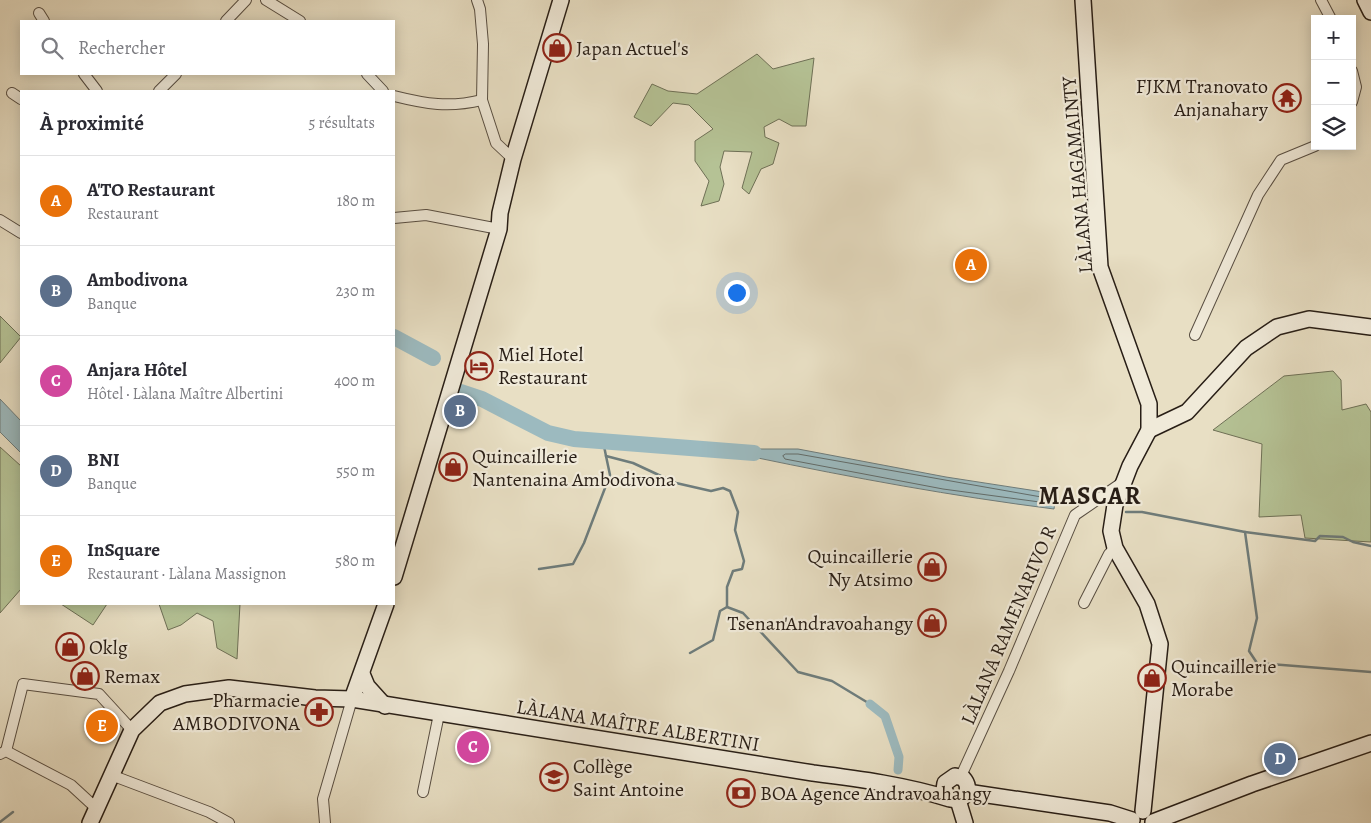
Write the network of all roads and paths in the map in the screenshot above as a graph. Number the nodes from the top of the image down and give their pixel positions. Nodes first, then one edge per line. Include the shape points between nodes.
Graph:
1 (246, 0) edge
2 (266, 0) edge
3 (477, 0) edge
4 (561, 0) edge
5 (1083, 0) edge
6 (1321, 0) edge
7 (1365, 0) edge
8 (1371, 12) edge
9 (1329, 15) edge
10 (227, 20) edge
11 (298, 20) edge
12 (85, 75) edge
13 (175, 75) edge
14 (368, 75) edge
15 (377, 89) edge
16 (96, 90) edge
17 (160, 90) edge
18 (395, 96) edge
19 (482, 100) junction
20 (1311, 148) edge
21 (513, 159) junction
22 (395, 218) edge
23 (0, 220) edge
24 (495, 229) junction
25 (20, 232) edge
26 (1371, 327) edge
27 (1195, 335) dead end
28 (1148, 430) junction
29 (419, 476) junction
30 (1124, 482) junction
31 (395, 546) edge
32 (1115, 548) junction
33 (395, 573) edge
34 (1084, 603) dead end
35 (378, 605) edge
36 (386, 605) edge
37 (368, 652) junction
38 (362, 674) junction
39 (352, 699) junction
40 (385, 706) junction
41 (439, 714) junction
42 (132, 730) junction
43 (1371, 743) edge
44 (3, 753) edge
45 (111, 775) junction
46 (961, 776) junction
47 (945, 783) junction
48 (918, 789) junction
49 (423, 792) dead end
50 (959, 797) junction
51 (96, 808) junction
52 (1142, 820) edge
53 (90, 823) edge
54 (229, 823) edge
55 (325, 823) edge
56 (965, 823) edge

1 - 10 street
2 - 11 street
3 - 19 street via 483,44
4 - 21 main road
5 - 28 main road, LÀLANA HAGAMAINTY via 1100,267 1149,404
6 - 9 street
7 - 8 main road
12 - 16 street
13 - 17 street
14 - 15 street
18 - 19 street via 428,105
19 - 21 street via 496,143
20 - 27 street via 1281,160 1258,195
21 - 24 main road
22 - 24 street via 426,215
23 - 25 street
24 - 29 main road
26 - 28 main road via 1309,319 1277,327 1246,348 1187,412
28 - 30 main road
29 - 31 main road
29 - 33 main road
30 - 32 main road via 1115,505 1111,532
30 - 46 street, LÀLANA RAMENARIVO R via 1075,515
32 - 34 street
32 - 52 main road via 1147,604 1160,644
35 - 37 main road
36 - 37 main road
37 - 38 main road
38 - 39 main road
38 - 40 main road via 367,686
39 - 40 main road, LÀLANA MAÎTRE ALBERTINI
39 - 42 main road, LÀLANA MAÎTRE ALBERTINI via 229,688 208,690 160,703
39 - 55 street via 324,800
40 - 41 main road, LÀLANA MAÎTRE ALBERTINI
41 - 48 main road, LÀLANA MAÎTRE ALBERTINI
41 - 49 street
42 - 44 street via 99,694 23,684
42 - 45 main road
43 - 52 main road
44 - 51 street via 70,785
45 - 51 main road
45 - 54 street via 209,812
46 - 47 main road via 949,778
46 - 50 main road via 968,784
47 - 48 main road, LÀLANA MAÎTRE ALBERTINI
47 - 50 main road via 944,790
48 - 50 main road, LÀLANA MAÎTRE ALBERTINI
50 - 52 main road, LÀLANA MAÎTRE ALBERTINI via 1110,813
50 - 56 main road
51 - 53 main road

